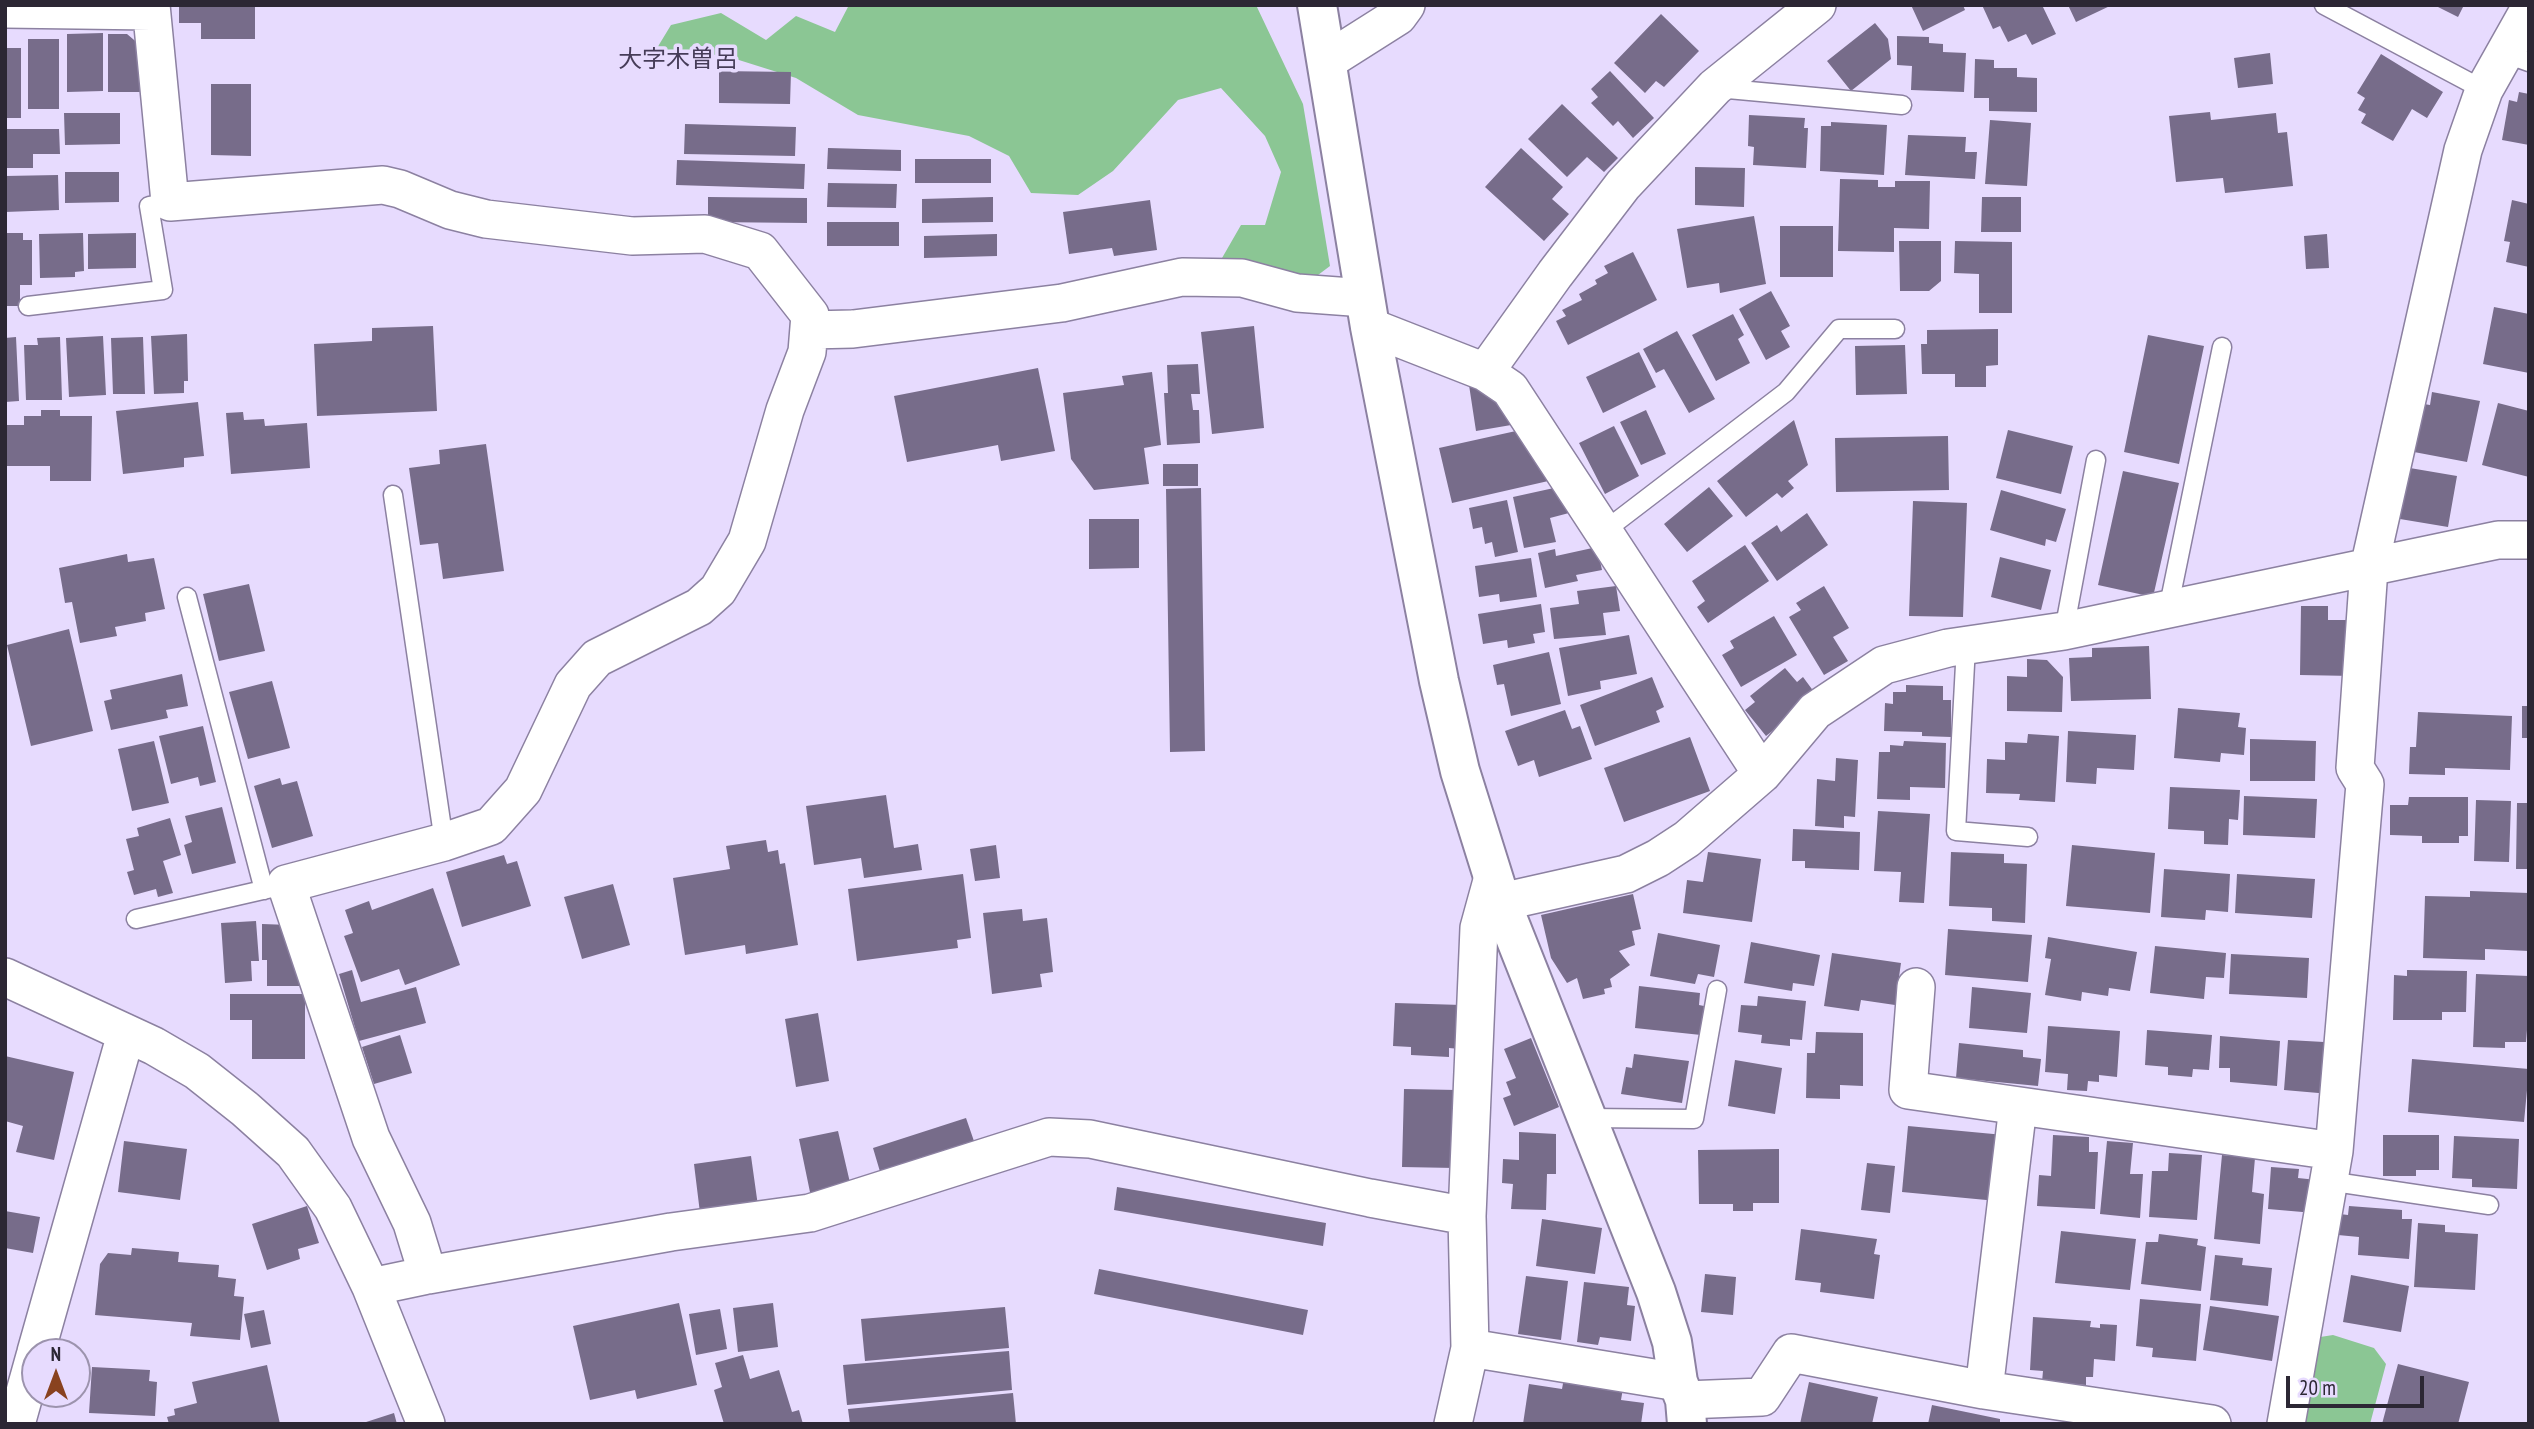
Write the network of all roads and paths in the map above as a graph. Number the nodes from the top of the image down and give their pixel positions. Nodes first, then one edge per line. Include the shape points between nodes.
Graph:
1 (1406, 5) edge
2 (1817, 5) edge
3 (2324, 5) edge
4 (1312, 7) edge
5 (151, 8) edge
6 (5, 9) edge
7 (2529, 10) edge
8 (2517, 58) edge
9 (1327, 61) junction
10 (1715, 88) junction
11 (2484, 90) junction
12 (1902, 105) dead end
13 (170, 202) junction
14 (28, 306) dead end
15 (1367, 313) junction
16 (1895, 329) dead end
17 (809, 330) junction
18 (2222, 347) dead end
19 (1485, 372) junction
20 (2095, 460) dead end
21 (393, 495) dead end
22 (1603, 533) junction
23 (2529, 540) edge
24 (2369, 568) junction
25 (187, 597) dead end
26 (2168, 610) junction
27 (2064, 631) junction
28 (1966, 646) junction
29 (1762, 774) junction
30 (2028, 837) dead end
31 (444, 842) junction
32 (275, 887) junction
33 (1497, 890) junction
34 (136, 919) dead end
35 (5, 977) edge
36 (1916, 987) dead end
37 (1717, 990) dead end
38 (126, 1034) junction
39 (2018, 1106) junction
40 (1587, 1118) junction
41 (2331, 1166) junction
42 (2489, 1205) dead end
43 (1467, 1216) junction
44 (428, 1275) junction
45 (371, 1287) junction
46 (40, 1338) edge
47 (1470, 1348) junction
48 (1984, 1390) junction
49 (1683, 1402) edge
50 (21, 1406) edge
51 (16, 1424) edge
52 (426, 1424) edge
53 (1453, 1424) edge
54 (2212, 1424) edge
55 (2286, 1424) edge

1 - 9 street via 1398,16
2 - 10 street
3 - 11 lane
4 - 9 street
5 - 6 street
5 - 13 street
7 - 8 street
8 - 11 street
9 - 15 street
10 - 12 lane
10 - 19 street via 1623,185
11 - 24 street via 2463,150
13 - 14 lane via 149,206 163,290
13 - 17 street via 383,185 485,219 632,236 705,234 760,251 810,315
15 - 17 street via 1242,278 1182,277 1062,303 853,329
15 - 19 street
15 - 33 street via 1439,681 1460,771
16 - 22 lane via 1839,329 1786,392
17 - 31 street via 807,352 747,541 718,590 699,607 597,658 573,685 523,790 491,826
18 - 26 lane
19 - 22 street via 1510,389
20 - 27 lane
21 - 31 lane
22 - 29 street
23 - 24 street via 2498,540
24 - 26 street
24 - 41 street via 2355,768 2365,784
25 - 32 lane
26 - 27 street
27 - 28 street
28 - 29 street via 1884,665 1815,711
28 - 30 lane via 1956,831
29 - 33 street via 1687,839 1626,874
31 - 32 street
32 - 34 lane
32 - 44 street via 371,1138 412,1223
33 - 40 street
33 - 43 street via 1479,928
35 - 38 street
36 - 39 street via 1908,1090
37 - 40 lane via 1694,1119
38 - 45 street via 197,1071 293,1152 333,1208
38 - 46 street
39 - 41 street
39 - 48 street
40 - 49 street via 1656,1292 1672,1342
41 - 42 lane
41 - 55 street
43 - 44 street via 1090,1139 1049,1137 810,1213 671,1232
43 - 47 street
44 - 45 street
45 - 52 street
47 - 49 street
47 - 53 street
48 - 49 street via 1791,1353 1762,1397
48 - 54 street
50 - 51 street

